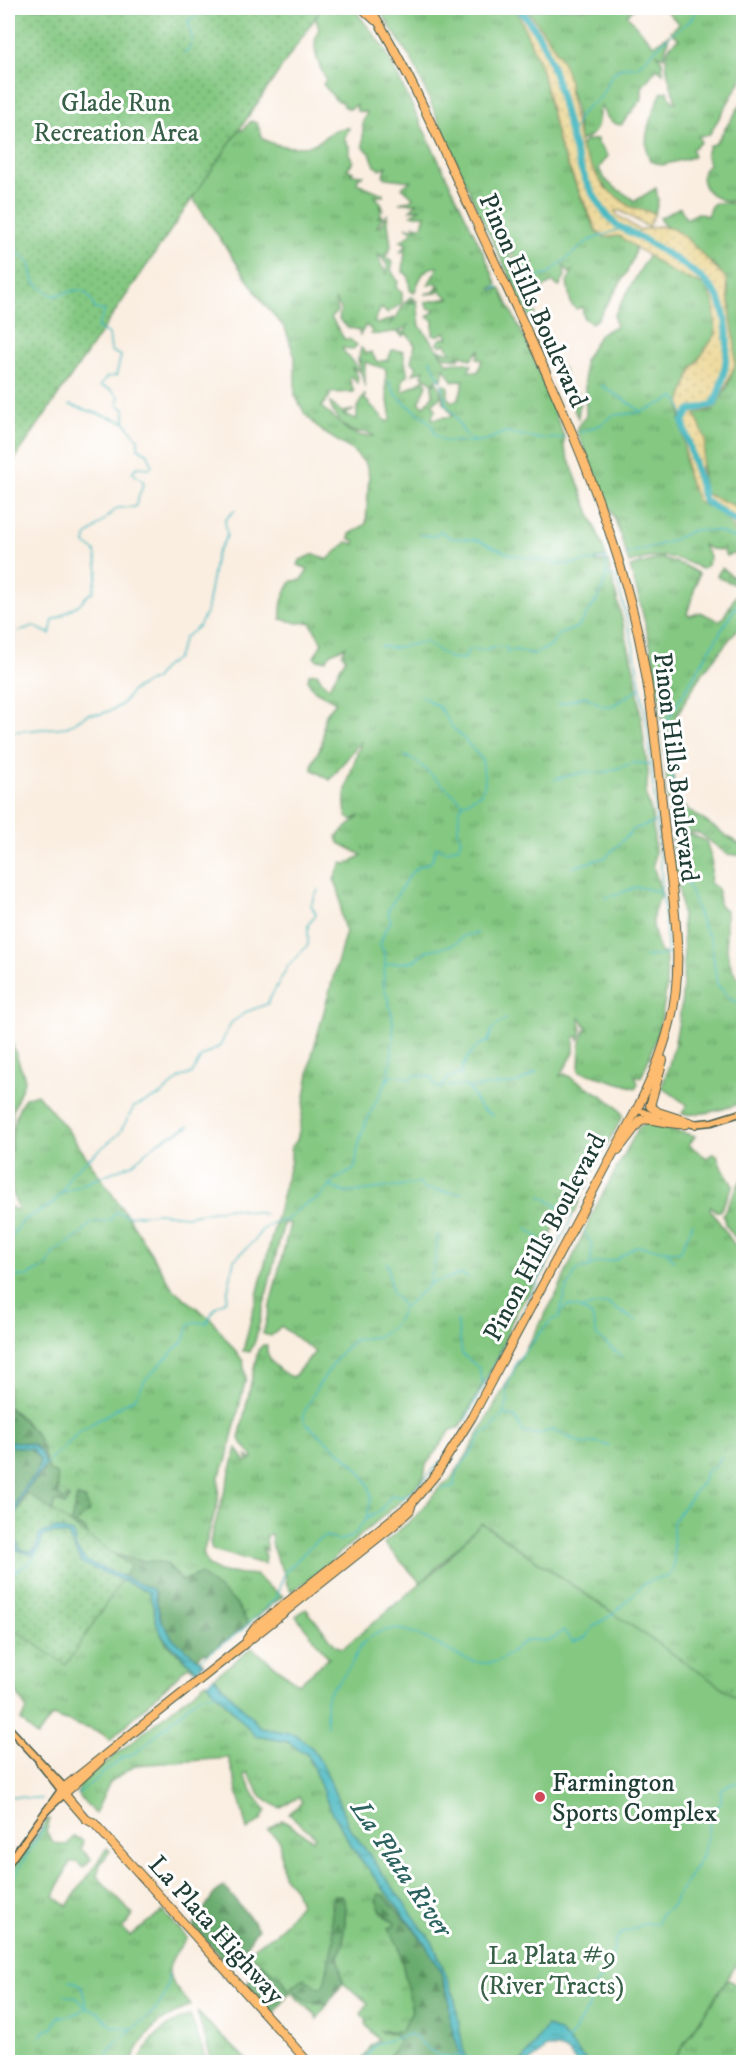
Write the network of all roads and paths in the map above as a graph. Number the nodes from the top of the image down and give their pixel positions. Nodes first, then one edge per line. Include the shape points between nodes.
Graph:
1 (362, 8) edge
2 (370, 8) edge
3 (378, 23) junction
4 (670, 1024) junction
5 (636, 1109) junction
6 (744, 1112) edge
7 (690, 1124) junction
8 (581, 1210) junction
9 (8, 1727) edge
10 (64, 1791) junction
11 (8, 1864) edge
12 (308, 2062) edge

1 - 3 highway, Pinon Hills Boulevard
2 - 3 highway, Pinon Hills Boulevard
3 - 4 highway, Pinon Hills Boulevard via 409,79 542,362 596,499 633,611 655,734 676,937
4 - 5 highway, Pinon Hills Boulevard via 651,1081
4 - 7 highway via 650,1106
5 - 7 main road
5 - 8 highway, Pinon Hills Boulevard
6 - 7 main road
7 - 8 highway via 667,1125 647,1119 639,1122
8 - 10 highway, Pinon Hills Boulevard via 472,1417 410,1510
9 - 10 main road, La Plata Highway
10 - 11 main road
10 - 12 highway, La Plata Highway

